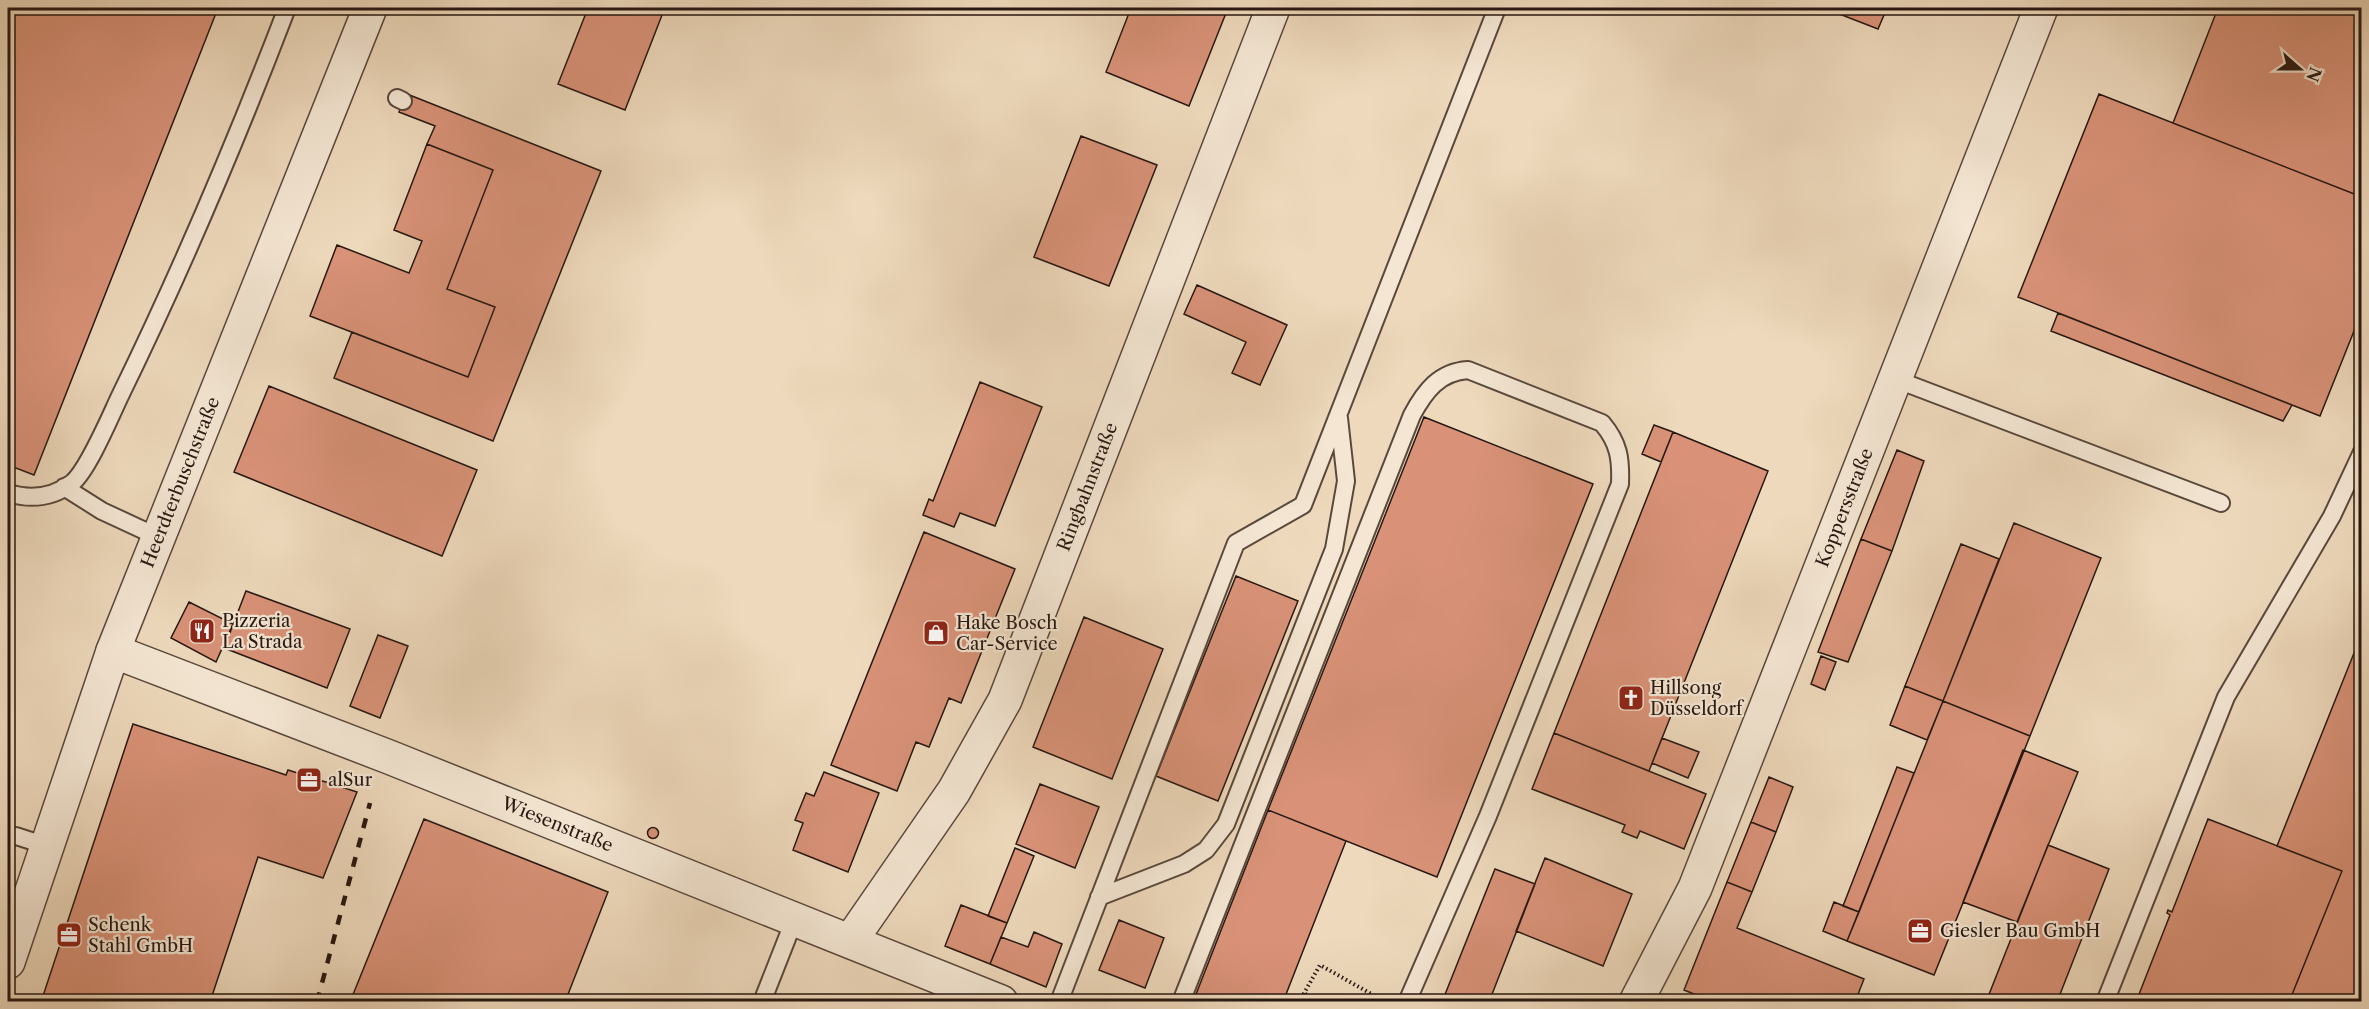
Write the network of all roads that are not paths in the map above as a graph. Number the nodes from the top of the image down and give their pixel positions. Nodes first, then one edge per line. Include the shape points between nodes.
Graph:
1 (287, 8) edge
2 (370, 8) edge
3 (1273, 8) edge
4 (1497, 8) edge
5 (2040, 8) edge
6 (1895, 379) junction
7 (1339, 414) junction
8 (2361, 452) edge
9 (64, 487) junction
10 (8, 493) edge
11 (2221, 503) dead end
12 (158, 537) junction
13 (113, 651) junction
14 (16, 836) dead end
15 (47, 846) junction
16 (1099, 897) junction
17 (795, 918) junction
18 (851, 940) junction
19 (8, 962) edge
20 (762, 1002) edge
21 (1001, 1002) edge
22 (1059, 1002) edge
23 (1181, 1002) edge
24 (1407, 1002) edge
25 (1636, 1002) edge
26 (2105, 1002) edge

1 - 9 lane via 165,304 94,449 73,482
2 - 12 street, Heerdterbuschstraße
3 - 18 street, Ringbahnstraße via 1005,700 954,791
4 - 7 lane
5 - 6 street, Koppersstraße
6 - 11 lane
6 - 25 street, Koppersstraße via 1695,888
7 - 16 lane via 1303,505 1236,543
7 - 16 lane via 1346,481 1334,549 1226,824 1206,850 1184,864
8 - 26 lane via 2332,516 2226,697
9 - 10 lane via 48,496 24,498
9 - 12 lane via 102,511
12 - 13 street, Heerdterbuschstraße
13 - 15 street, Heerdterbuschstraße
13 - 17 street, Wiesenstraße
14 - 15 lane
15 - 19 street, Heerdterbuschstraße
16 - 22 lane
17 - 18 street, Wiesenstraße
17 - 20 lane
18 - 21 street, Wiesenstraße
23 - 24 lane via 1412,415 1425,392 1440,378 1468,370 1602,423 1621,456 1620,484 1488,816

